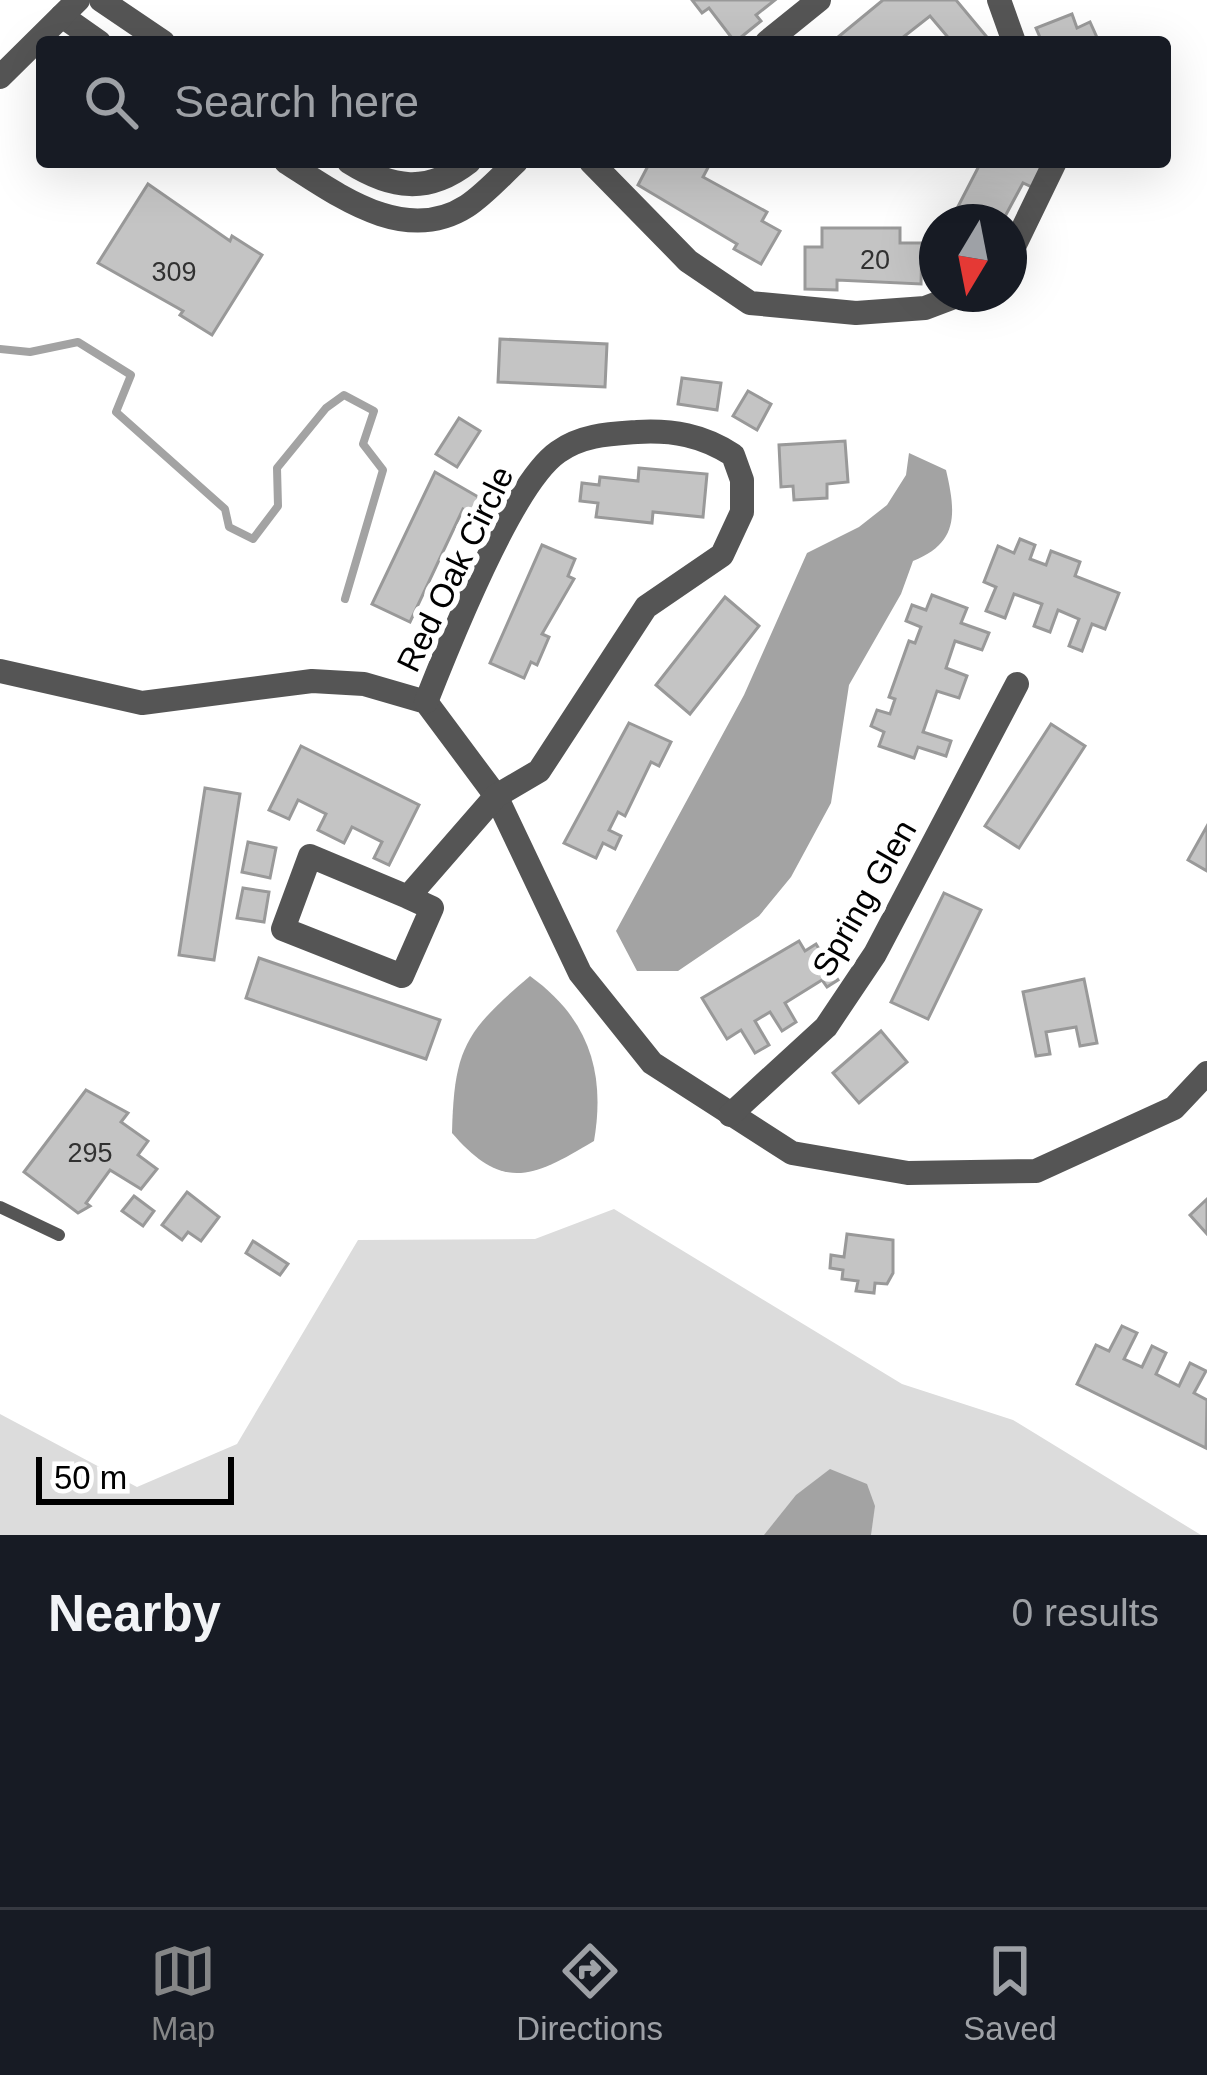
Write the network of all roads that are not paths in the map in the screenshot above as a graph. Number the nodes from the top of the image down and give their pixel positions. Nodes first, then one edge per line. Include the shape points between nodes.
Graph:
1 (101, 0) edge
2 (819, 0) edge
3 (999, 0) edge
4 (70, 8) edge
5 (42, 36) edge
6 (94, 36) edge
7 (154, 36) edge
8 (774, 36) edge
9 (1012, 36) edge
10 (36, 42) edge
11 (0, 77) edge
12 (296, 168) edge
13 (359, 168) edge
14 (460, 168) edge
15 (509, 168) edge
16 (597, 168) edge
17 (1051, 168) edge
18 (376, 179) junction
19 (361, 207) junction
20 (1027, 219) edge
21 (919, 308) edge
22 (0, 671) edge
23 (1017, 683) dead end
24 (426, 703) junction
25 (496, 796) junction
26 (408, 898) junction
27 (1207, 1073) edge
28 (730, 1114) junction
29 (0, 1207) edge
30 (59, 1235) dead end

1 - 7 street
2 - 8 street
3 - 9 street
4 - 5 street
4 - 6 street
10 - 11 street
12 - 19 street
13 - 18 street
14 - 18 street via 429,186
15 - 19 street via 440,220 397,220
16 - 21 street via 688,261 750,303 856,313
17 - 20 street
18 - 19 street
22 - 24 street via 142,703 312,680 364,684
23 - 28 street, Spring Glen via 863,972 826,1027
24 - 25 street
24 - 25 street, Red Oak Circle via 525,492 555,454 594,436 659,431 686,433 733,455 744,497 732,540 693,580 646,607 539,771
25 - 26 street
25 - 28 street via 580,973 652,1063
26 - 26 street via 310,856 283,929 402,976 432,908
27 - 28 street via 1174,1108 1036,1171 908,1173 792,1153
29 - 30 lane

